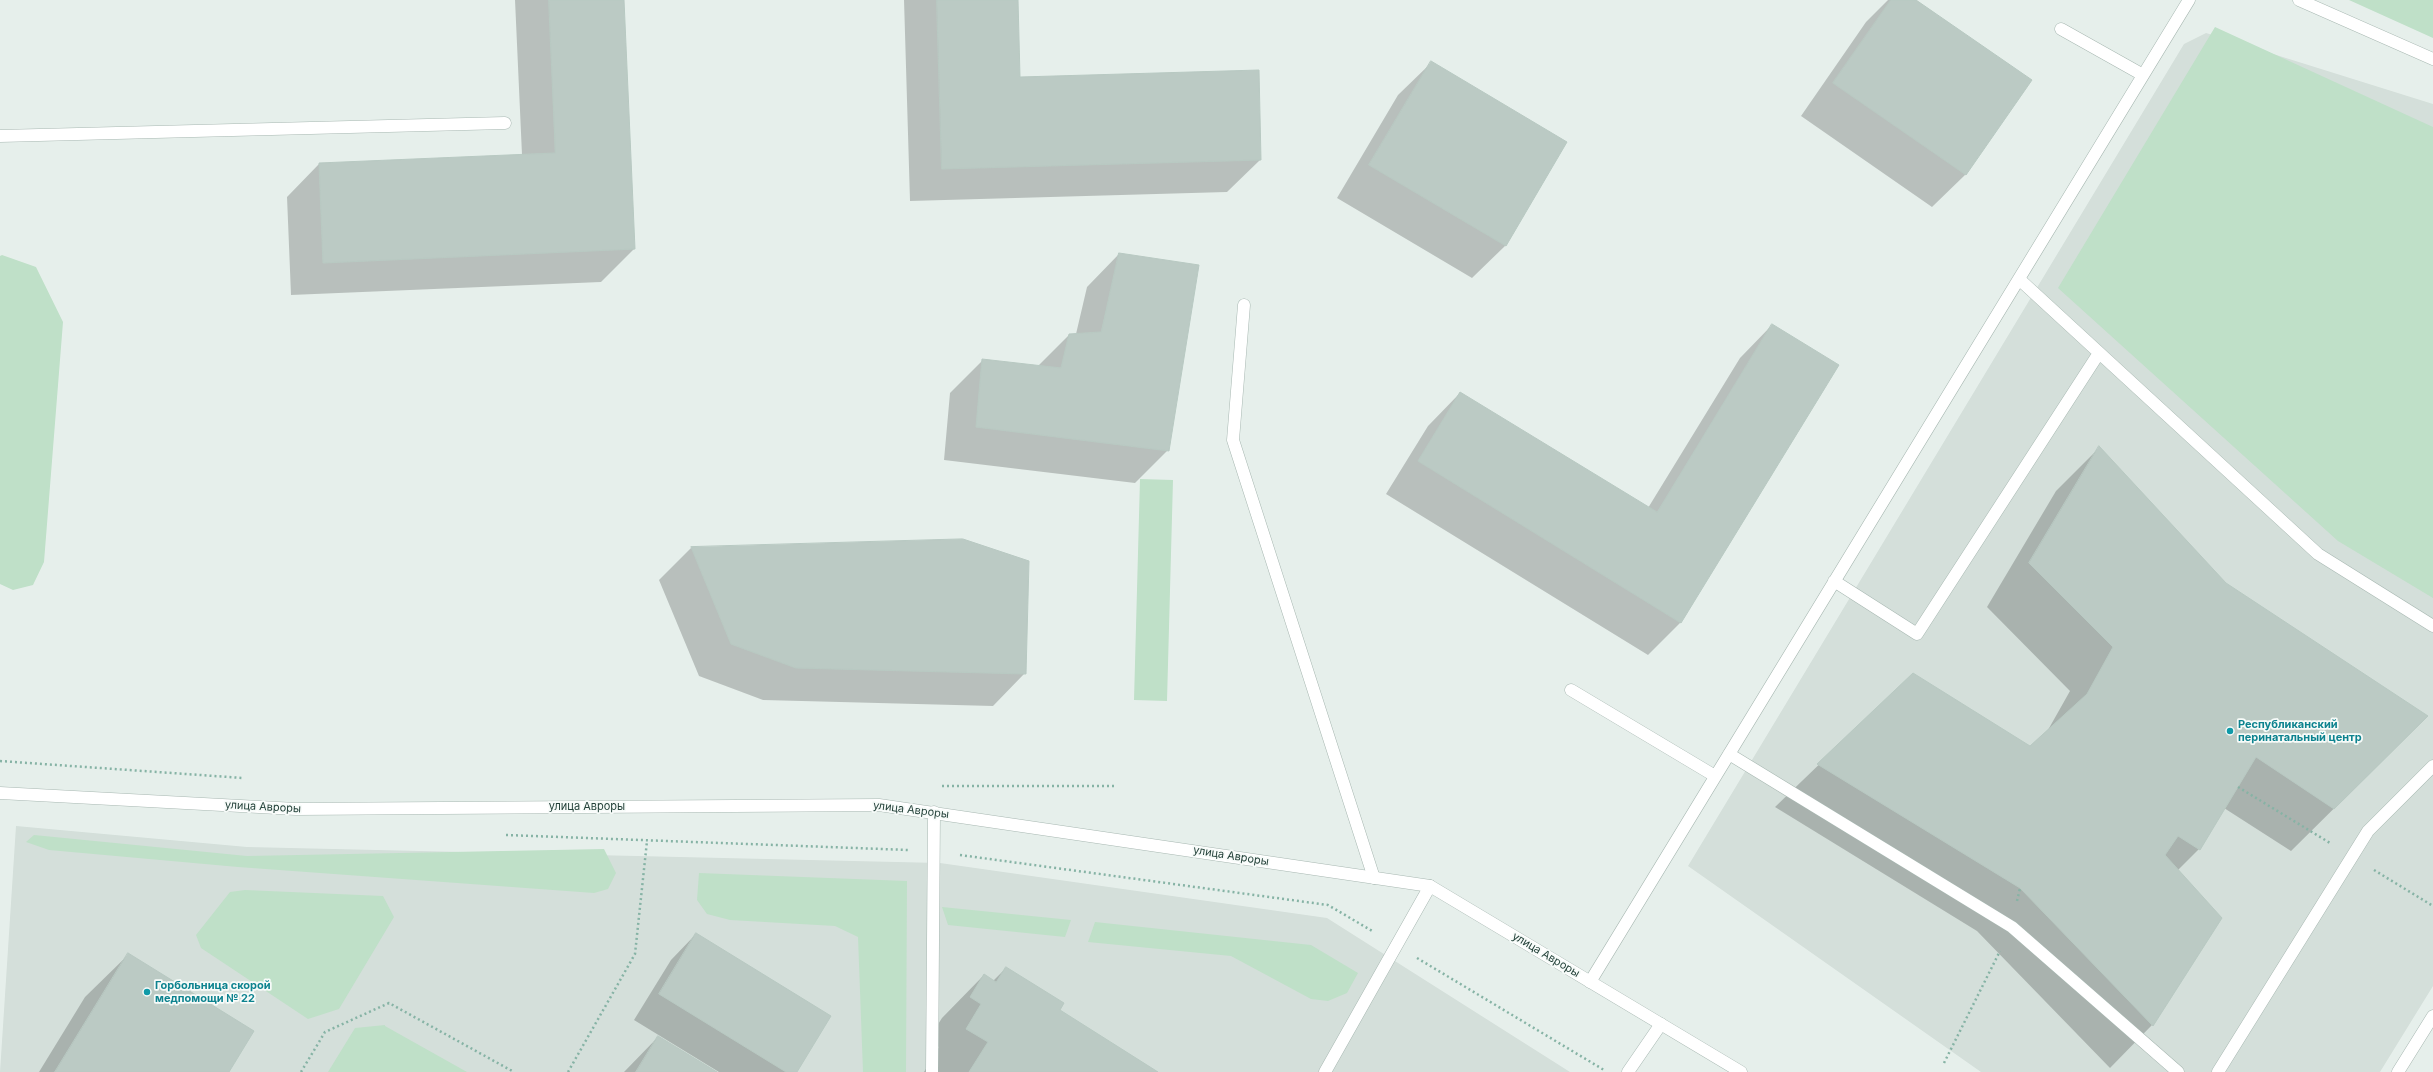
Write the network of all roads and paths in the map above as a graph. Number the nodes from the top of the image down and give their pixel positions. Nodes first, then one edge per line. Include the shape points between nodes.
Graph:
1 (2189, 0) edge
2 (2299, 0) edge
3 (2061, 30) dead end
4 (2433, 59) edge
5 (2143, 75) junction
6 (505, 123) dead end
7 (0, 136) edge
8 (2019, 279) junction
9 (1244, 305) dead end
10 (2099, 353) junction
11 (1834, 581) junction
12 (2433, 626) edge
13 (1571, 690) dead end
14 (1729, 754) junction
15 (2433, 766) edge
16 (1715, 776) junction
17 (0, 793) edge
18 (934, 812) junction
19 (498, 835) dead end
20 (647, 841) junction
21 (935, 851) junction
22 (1374, 878) junction
23 (1430, 886) junction
24 (2020, 888) dead end
25 (2012, 927) junction
26 (1396, 946) junction
27 (1590, 982) junction
28 (2433, 1016) edge
29 (1661, 1024) junction
30 (1944, 1063) dead end
31 (301, 1072) edge
32 (514, 1072) edge
33 (568, 1072) edge
34 (932, 1072) edge
35 (1325, 1072) edge
36 (1608, 1072) edge
37 (1628, 1072) edge
38 (1741, 1072) edge
39 (2178, 1072) edge
40 (2218, 1072) edge
41 (2398, 1072) edge

1 - 5 street
2 - 4 street
3 - 5 street
5 - 8 street
6 - 7 street
8 - 10 street
8 - 11 street
9 - 22 street via 1233,440
10 - 11 street via 1917,634
10 - 12 street via 2318,554
11 - 14 street
13 - 16 street
14 - 16 street
14 - 25 street
15 - 40 street via 2368,831
16 - 27 street
17 - 18 street, улица Авроры via 296,809 879,805
18 - 21 street
18 - 22 street, улица Авроры
19 - 20 path
20 - 21 path
20 - 33 path via 635,954
21 - 26 path via 1328,905
21 - 34 street
22 - 23 street, улица Авроры
23 - 26 street
23 - 27 street, улица Авроры
24 - 25 path
25 - 30 path
25 - 39 street
26 - 35 street
26 - 36 path
27 - 29 street, улица Авроры
28 - 41 street
29 - 37 street
29 - 38 street, улица Авроры
31 - 32 path via 325,1032 389,1003

